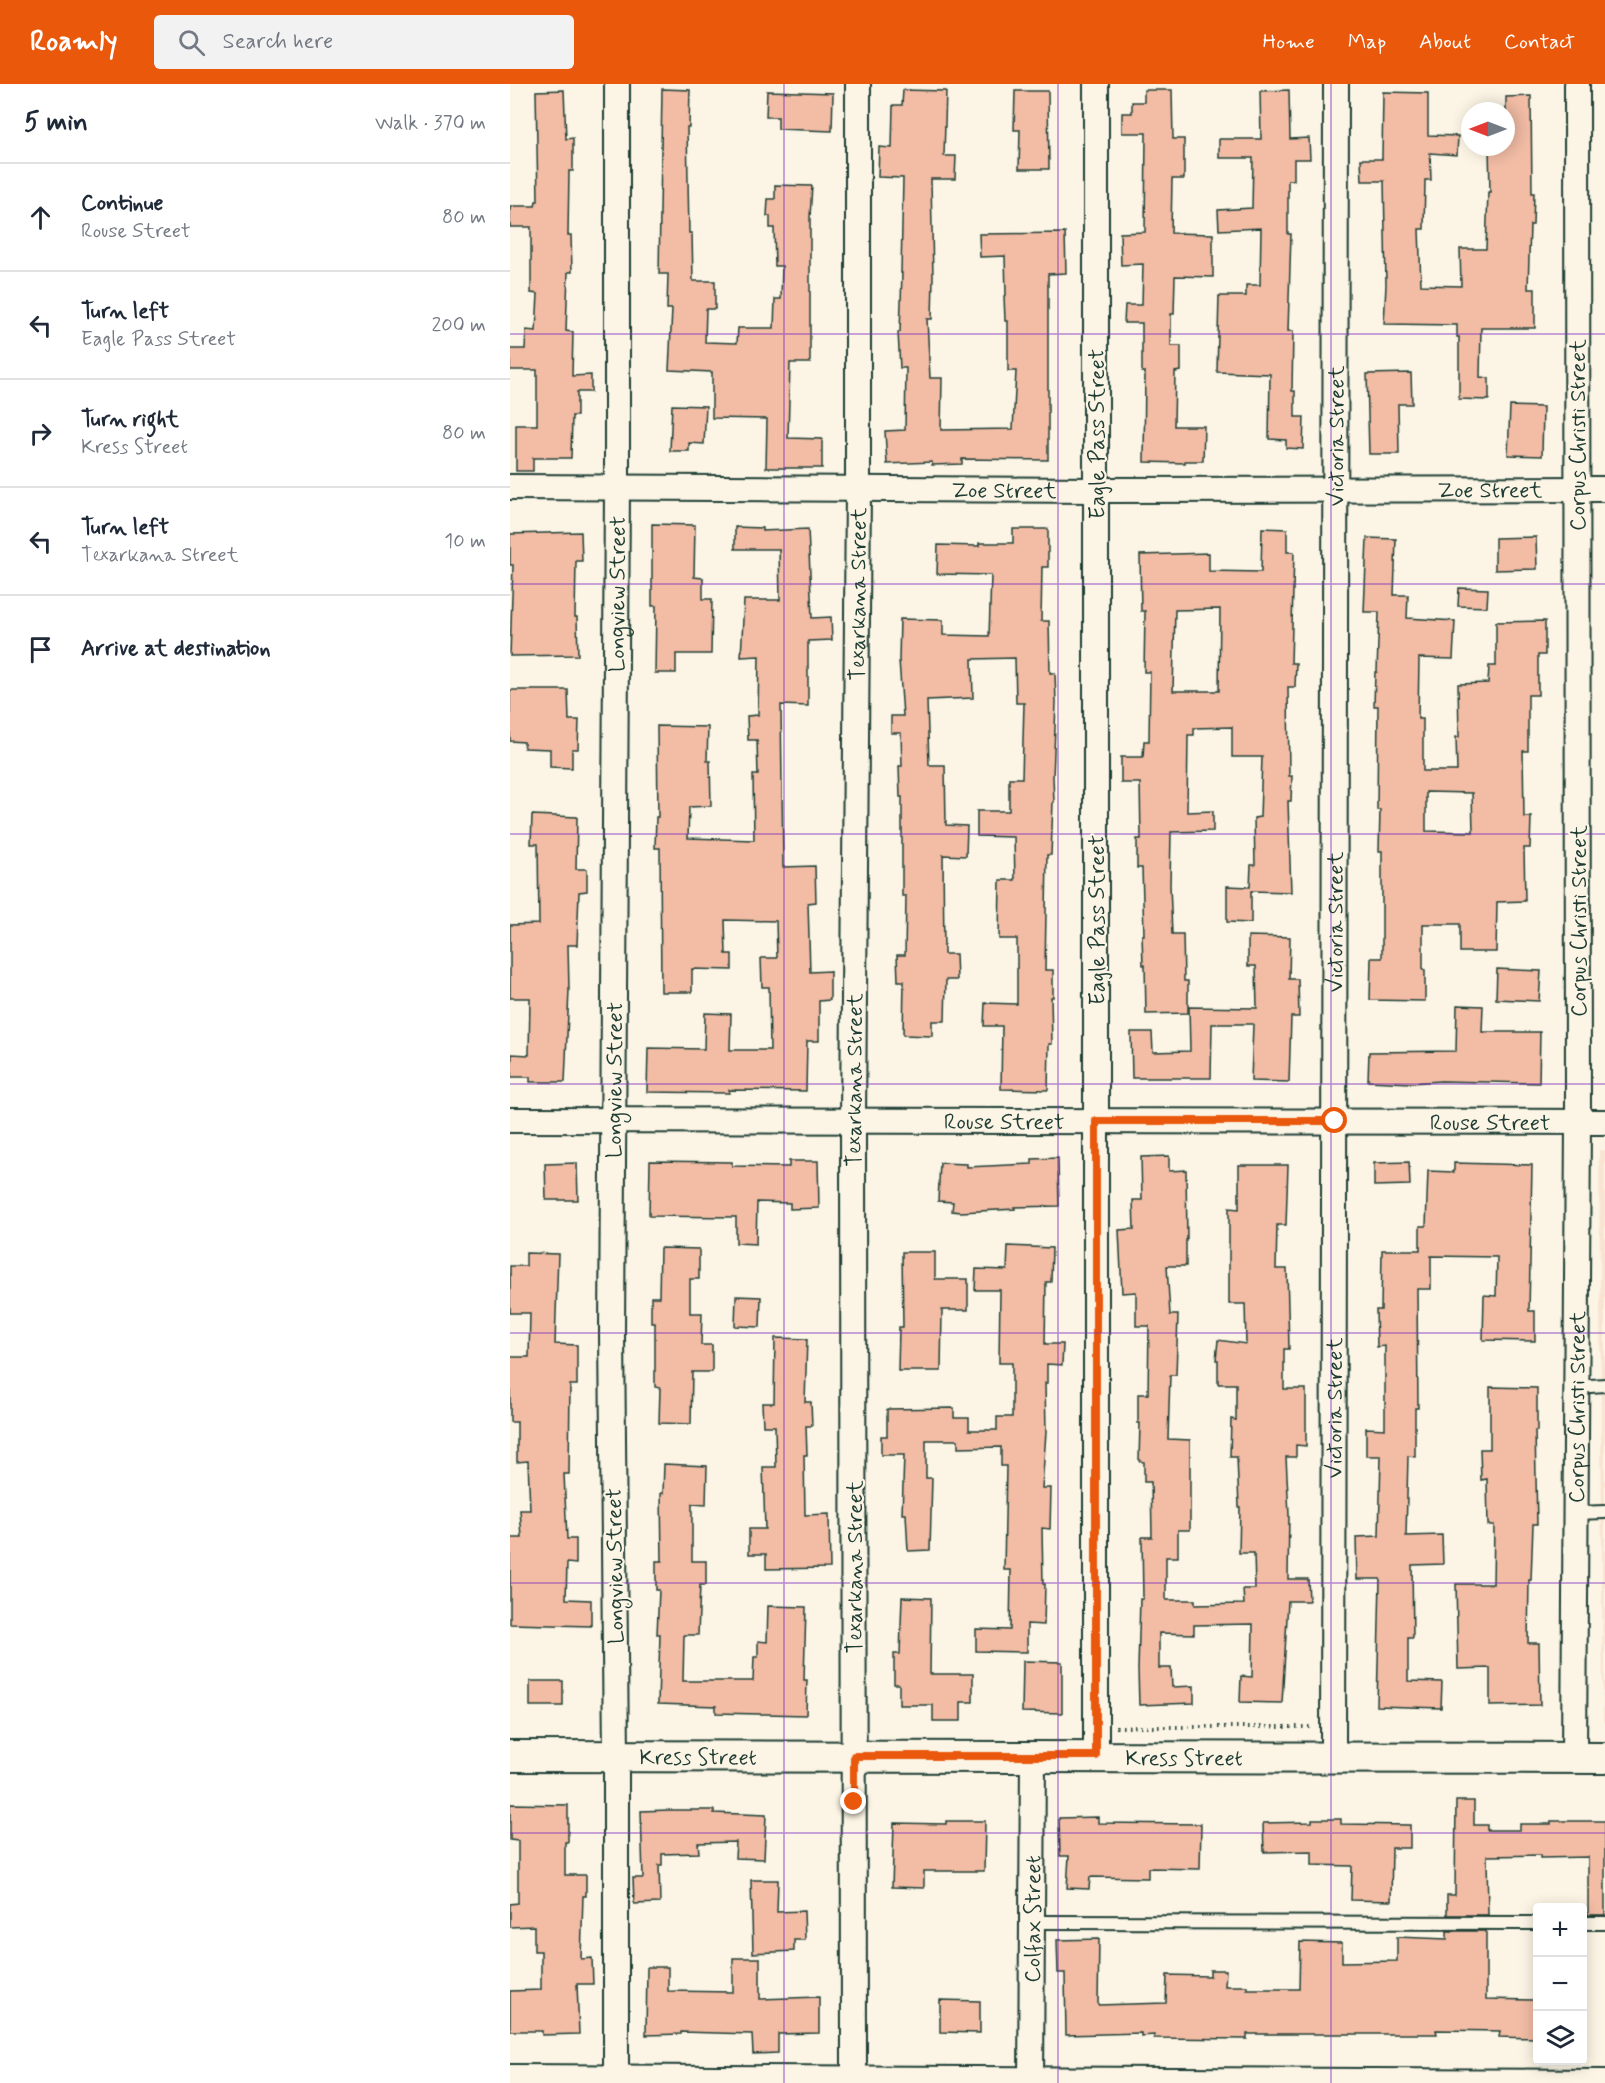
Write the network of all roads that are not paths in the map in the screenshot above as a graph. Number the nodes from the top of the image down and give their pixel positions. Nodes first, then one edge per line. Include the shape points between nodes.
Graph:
1 (616, 84) edge
2 (858, 84) edge
3 (1096, 84) edge
4 (1336, 84) edge
5 (1577, 84) edge
6 (510, 487) edge
7 (617, 487) junction
8 (1337, 488) junction
9 (858, 489) junction
10 (1577, 489) junction
11 (1605, 489) edge
12 (1096, 490) junction
13 (510, 1120) edge
14 (612, 1120) junction
15 (853, 1120) junction
16 (1096, 1121) junction
17 (1335, 1121) junction
18 (1578, 1122) junction
19 (1605, 1122) edge
20 (1605, 1385) edge
21 (1576, 1386) junction
22 (1605, 1512) edge
23 (1575, 1513) junction
24 (616, 1755) junction
25 (510, 1756) edge
26 (854, 1756) junction
27 (1033, 1756) junction
28 (1096, 1756) junction
29 (1574, 1758) junction
30 (1605, 1758) edge
31 (1333, 1759) junction
32 (1033, 1922) junction
33 (1533, 1923) edge
34 (1587, 1923) edge
35 (1605, 1923) edge
36 (616, 2076) junction
37 (510, 2077) edge
38 (854, 2078) junction
39 (1031, 2081) edge
40 (1605, 2082) edge

1 - 7 street, Longview Street
2 - 9 street, Texarkana Street
3 - 12 street, Eagle Pass Street
4 - 8 street, Victoria Street
5 - 10 street, Corpus Christi Street
6 - 7 street, Zoe Street
7 - 9 street, Zoe Street
7 - 14 street, Longview Street
8 - 10 street, Zoe Street
8 - 12 street, Zoe Street
8 - 17 street, Victoria Street
9 - 12 street, Zoe Street
9 - 15 street, Texarkana Street
10 - 11 street, Zoe Street
10 - 18 street, Corpus Christi Street
12 - 16 street, Eagle Pass Street
13 - 14 street, Rouse Street
14 - 15 street, Rouse Street
14 - 24 street, Longview Street
15 - 16 street, Rouse Street
15 - 26 street, Texarkana Street
16 - 17 street, Rouse Street
16 - 28 street, Eagle Pass Street
17 - 18 street, Rouse Street
17 - 31 street, Victoria Street
18 - 19 street, Rouse Street
18 - 21 street, Corpus Christi Street
20 - 21 lane
21 - 23 street, Corpus Christi Street
22 - 23 lane
23 - 29 street, Corpus Christi Street
24 - 25 street, Kress Street
24 - 26 street, Kress Street
24 - 36 street, Longview Street
26 - 27 street, Kress Street
26 - 38 street, Texarkana Street
27 - 28 street, Kress Street
27 - 32 street, Colfax Street
28 - 31 street, Kress Street
29 - 30 street, Kress Street
29 - 31 street, Kress Street
32 - 33 lane
32 - 39 street, Colfax Street
34 - 35 lane
36 - 37 street
36 - 38 street
38 - 39 street
39 - 40 street

